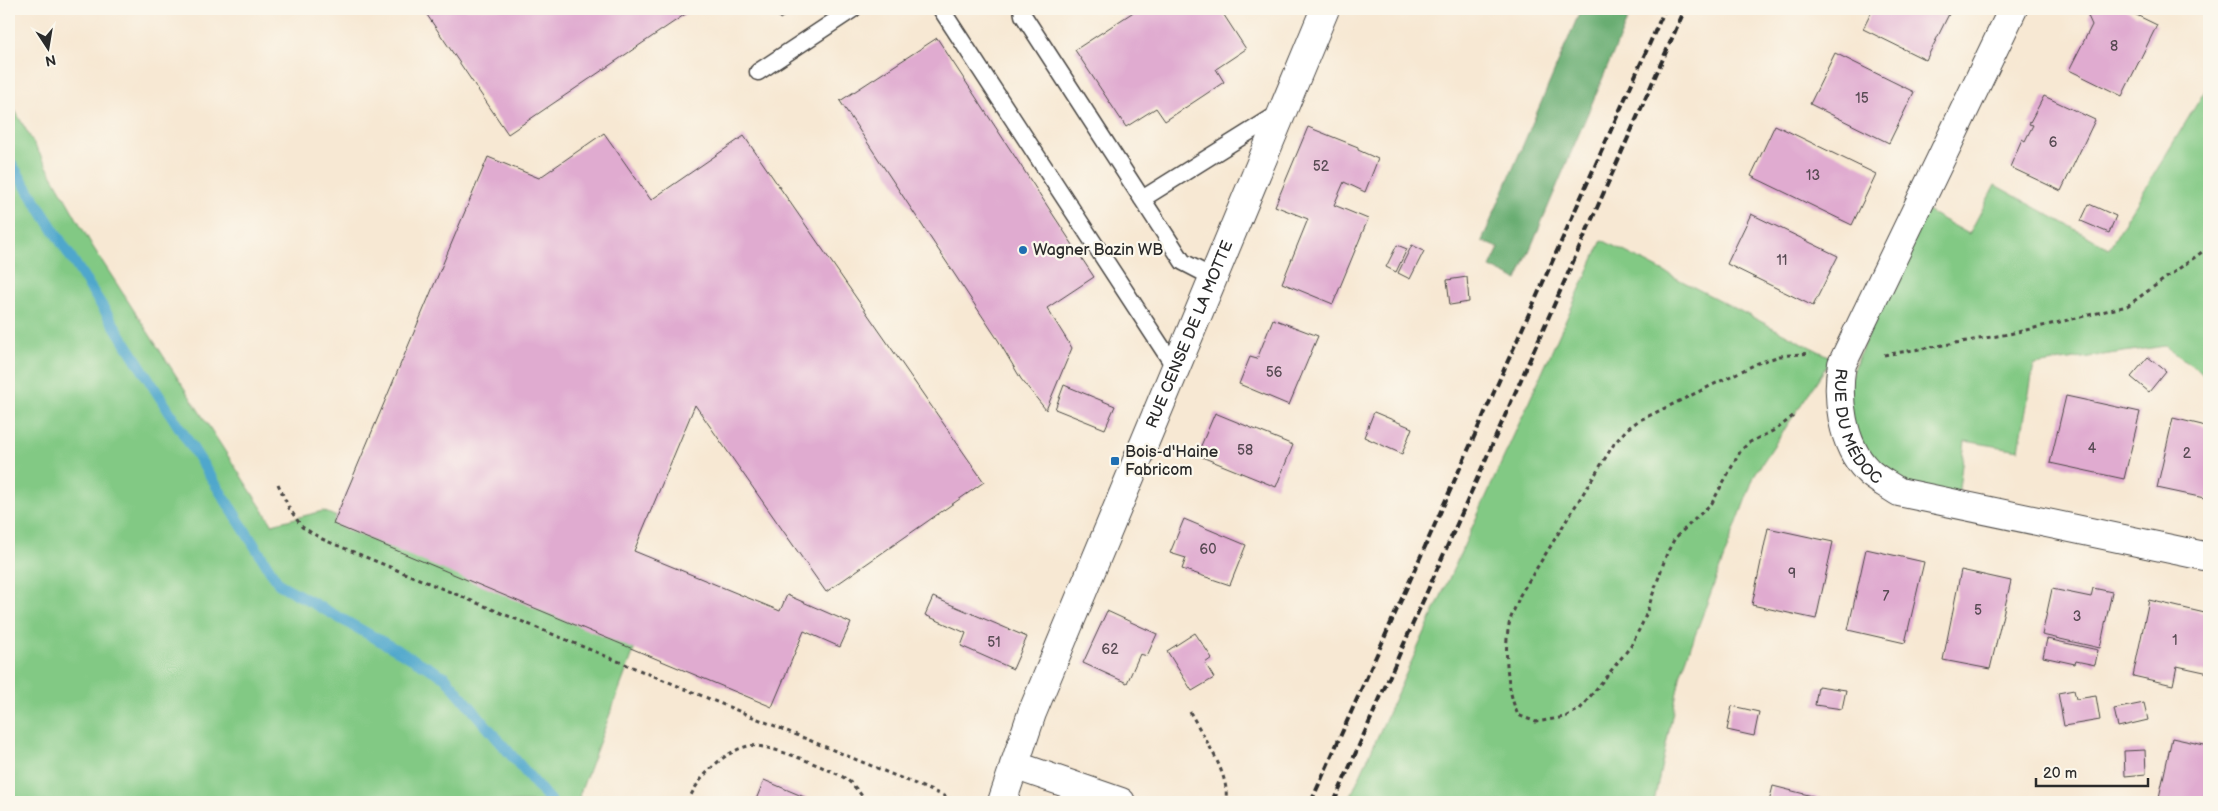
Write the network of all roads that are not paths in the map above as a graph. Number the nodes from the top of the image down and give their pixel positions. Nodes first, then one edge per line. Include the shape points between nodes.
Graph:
1 (853, 9) edge
2 (941, 9) edge
3 (1022, 9) edge
4 (1325, 9) edge
5 (2013, 9) edge
6 (758, 72) dead end
7 (1283, 111) junction
8 (1142, 199) junction
9 (1214, 278) junction
10 (1176, 369) junction
11 (2209, 557) edge
12 (1014, 765) junction
13 (1002, 802) edge
14 (1121, 802) edge

1 - 6 lane
2 - 10 lane
3 - 8 lane
4 - 7 street, RUE CENSE DE LA MOTTE
5 - 11 street, RUE DU MÉDOC via 1842,364 1838,385 1840,405 1851,446 1867,471 1899,492
7 - 8 lane
7 - 9 street, RUE CENSE DE LA MOTTE
8 - 9 lane via 1183,262
9 - 10 street, RUE CENSE DE LA MOTTE
10 - 12 street, RUE CENSE DE LA MOTTE via 1032,713
12 - 13 street, RUE CENSE DE LA MOTTE
12 - 14 street

